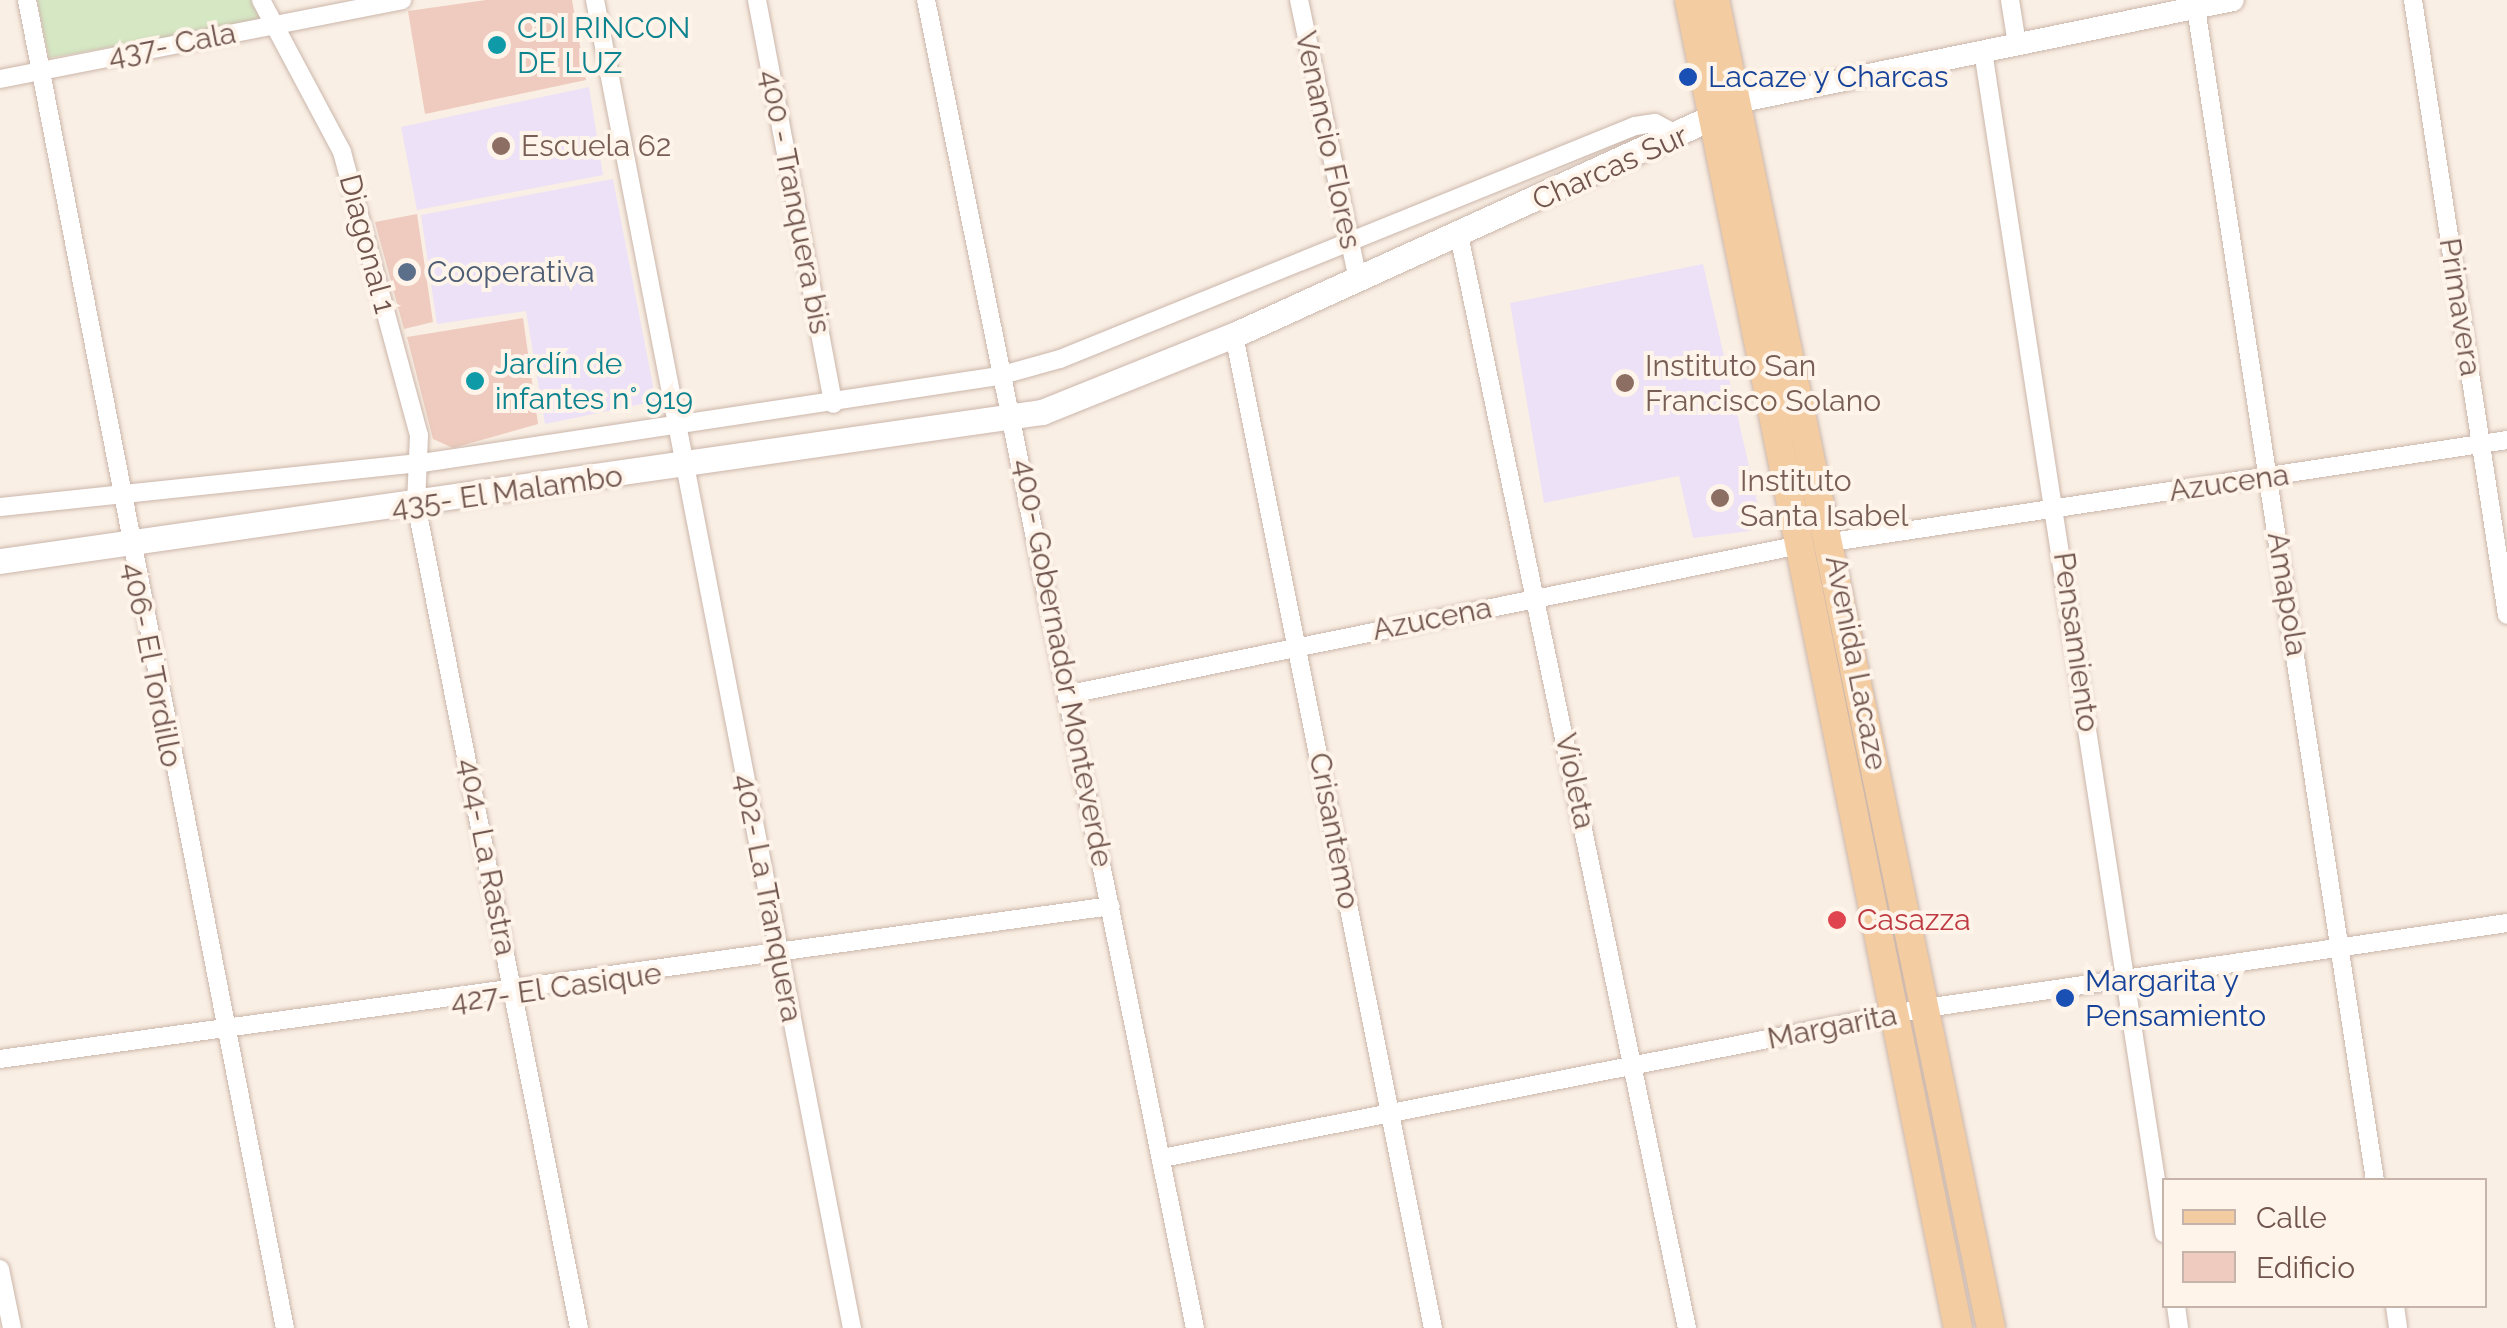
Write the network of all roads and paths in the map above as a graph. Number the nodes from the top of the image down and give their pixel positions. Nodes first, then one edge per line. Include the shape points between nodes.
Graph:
1 (27, 0) edge
2 (262, 0) edge
3 (402, 0) edge
4 (594, 0) edge
5 (757, 0) edge
6 (926, 0) edge
7 (1299, 0) edge
8 (1689, 0) edge
9 (1714, 0) edge
10 (2010, 0) edge
11 (2233, 0) edge
12 (2413, 0) edge
13 (325, 7) edge
14 (2196, 8) junction
15 (277, 25) junction
16 (2018, 44) junction
17 (1984, 51) junction
18 (40, 72) junction
19 (0, 79) edge
20 (1742, 102) junction
21 (1710, 121) junction
22 (1681, 138) junction
23 (1459, 235) junction
24 (1348, 246) junction
25 (1358, 281) junction
26 (1234, 335) junction
27 (999, 376) junction
28 (833, 404) junction
29 (1013, 419) junction
30 (676, 428) junction
31 (2507, 440) edge
32 (2480, 444) junction
33 (422, 464) junction
34 (684, 467) junction
35 (2269, 478) junction
36 (117, 492) junction
37 (416, 504) junction
38 (0, 507) edge
39 (2056, 507) junction
40 (1832, 542) junction
41 (128, 545) junction
42 (1795, 546) junction
43 (0, 561) edge
44 (1537, 598) junction
45 (2507, 615) edge
46 (1298, 644) junction
47 (1070, 694) junction
48 (1111, 906) junction
49 (2507, 922) edge
50 (2340, 948) junction
51 (780, 958) junction
52 (2125, 979) junction
53 (514, 993) junction
54 (1926, 1008) junction
55 (1893, 1015) junction
56 (227, 1034) junction
57 (0, 1059) edge
58 (1634, 1066) junction
59 (1389, 1114) junction
60 (1162, 1158) junction
61 (2376, 1178) edge
62 (2162, 1220) edge
63 (0, 1268) edge
64 (12, 1328) edge
65 (285, 1328) edge
66 (578, 1328) edge
67 (852, 1328) edge
68 (1196, 1328) edge
69 (1433, 1328) edge
70 (1687, 1328) edge
71 (1958, 1328) edge
72 (1992, 1328) edge

1 - 18 street, 406- El Tordillo
2 - 15 street, Diagonal 1
3 - 13 street, 437- Cala
4 - 30 street
5 - 28 street, 400 - Tranquera bis
6 - 27 street, 400- Gobernador Monteverde
7 - 24 street, Venancio Flores
8 - 21 main road, Avenida Lacaze
9 - 20 main road, Avenida Lacaze
10 - 16 street
11 - 14 street, Charcas Sur
12 - 32 street, Primavera
13 - 15 street, 437- Cala
14 - 16 street, Charcas Sur
14 - 35 street, Amapola
15 - 18 street, 437- Cala
15 - 33 street, Diagonal 1 via 342,152
16 - 17 street, Charcas Sur
17 - 20 street, Charcas Sur
17 - 39 street, Pensamiento
18 - 19 street, 437- Cala
18 - 36 street, 406- El Tordillo
20 - 21 main road, Charcas Sur
20 - 40 main road, Avenida Lacaze
21 - 22 main road, Charcas Sur
21 - 42 main road, Avenida Lacaze
22 - 23 main road, Charcas Sur
22 - 24 street via 1655,123 1636,126
23 - 25 main road, Charcas Sur
23 - 44 street, Violeta
24 - 25 street, Venancio Flores
24 - 27 street
25 - 26 main road, Charcas Sur
26 - 29 main road, Charcas Sur
26 - 46 street, Crisantemo
27 - 28 street
27 - 29 street, 400- Gobernador Monteverde
28 - 30 street
29 - 34 main road, 435- El Malambo
29 - 47 street, 400- Gobernador Monteverde
30 - 33 street
30 - 34 street, 402- La Tranquera
31 - 32 street, Azucena
32 - 35 street, Azucena
32 - 45 street, Primavera
33 - 36 street
33 - 37 street, Diagonal 1
34 - 37 main road, 435- El Malambo
34 - 51 street, 402- La Tranquera
35 - 39 street, Azucena
35 - 50 street, Amapola
36 - 38 street
36 - 41 street, 406- El Tordillo
37 - 41 main road, 435- El Malambo
37 - 53 street, 404- La Rastra
39 - 40 street, Azucena
39 - 52 street, Pensamiento
40 - 54 main road, Avenida Lacaze
41 - 43 main road, 435- El Malambo
41 - 56 street, 406- El Tordillo
42 - 44 street, Azucena
42 - 54 main road via 1824,633 1898,975
42 - 55 main road, Avenida Lacaze
44 - 46 street, Azucena
44 - 58 street, Violeta
46 - 47 street, Azucena
46 - 59 street, Crisantemo
47 - 48 street, 400- Gobernador Monteverde
48 - 51 street, 427- El Casique
48 - 60 street, 400- Gobernador Monteverde
49 - 50 street, Margarita
50 - 52 street, Margarita
50 - 61 street, Amapola
51 - 53 street, 427- El Casique
51 - 67 street, 402- La Tranquera
52 - 54 street, Margarita
52 - 62 street, Pensamiento
53 - 56 street, 427- El Casique
53 - 66 street, 404- La Rastra
54 - 55 street, Margarita
54 - 72 main road, Avenida Lacaze
55 - 58 street, Margarita
55 - 71 main road, Avenida Lacaze
56 - 57 street, 427- El Casique
56 - 65 street, 406- El Tordillo
58 - 59 street, Margarita
58 - 70 street, Violeta
59 - 60 street, Margarita
59 - 69 street, Crisantemo
60 - 68 street, 400- Gobernador Monteverde
63 - 64 street

